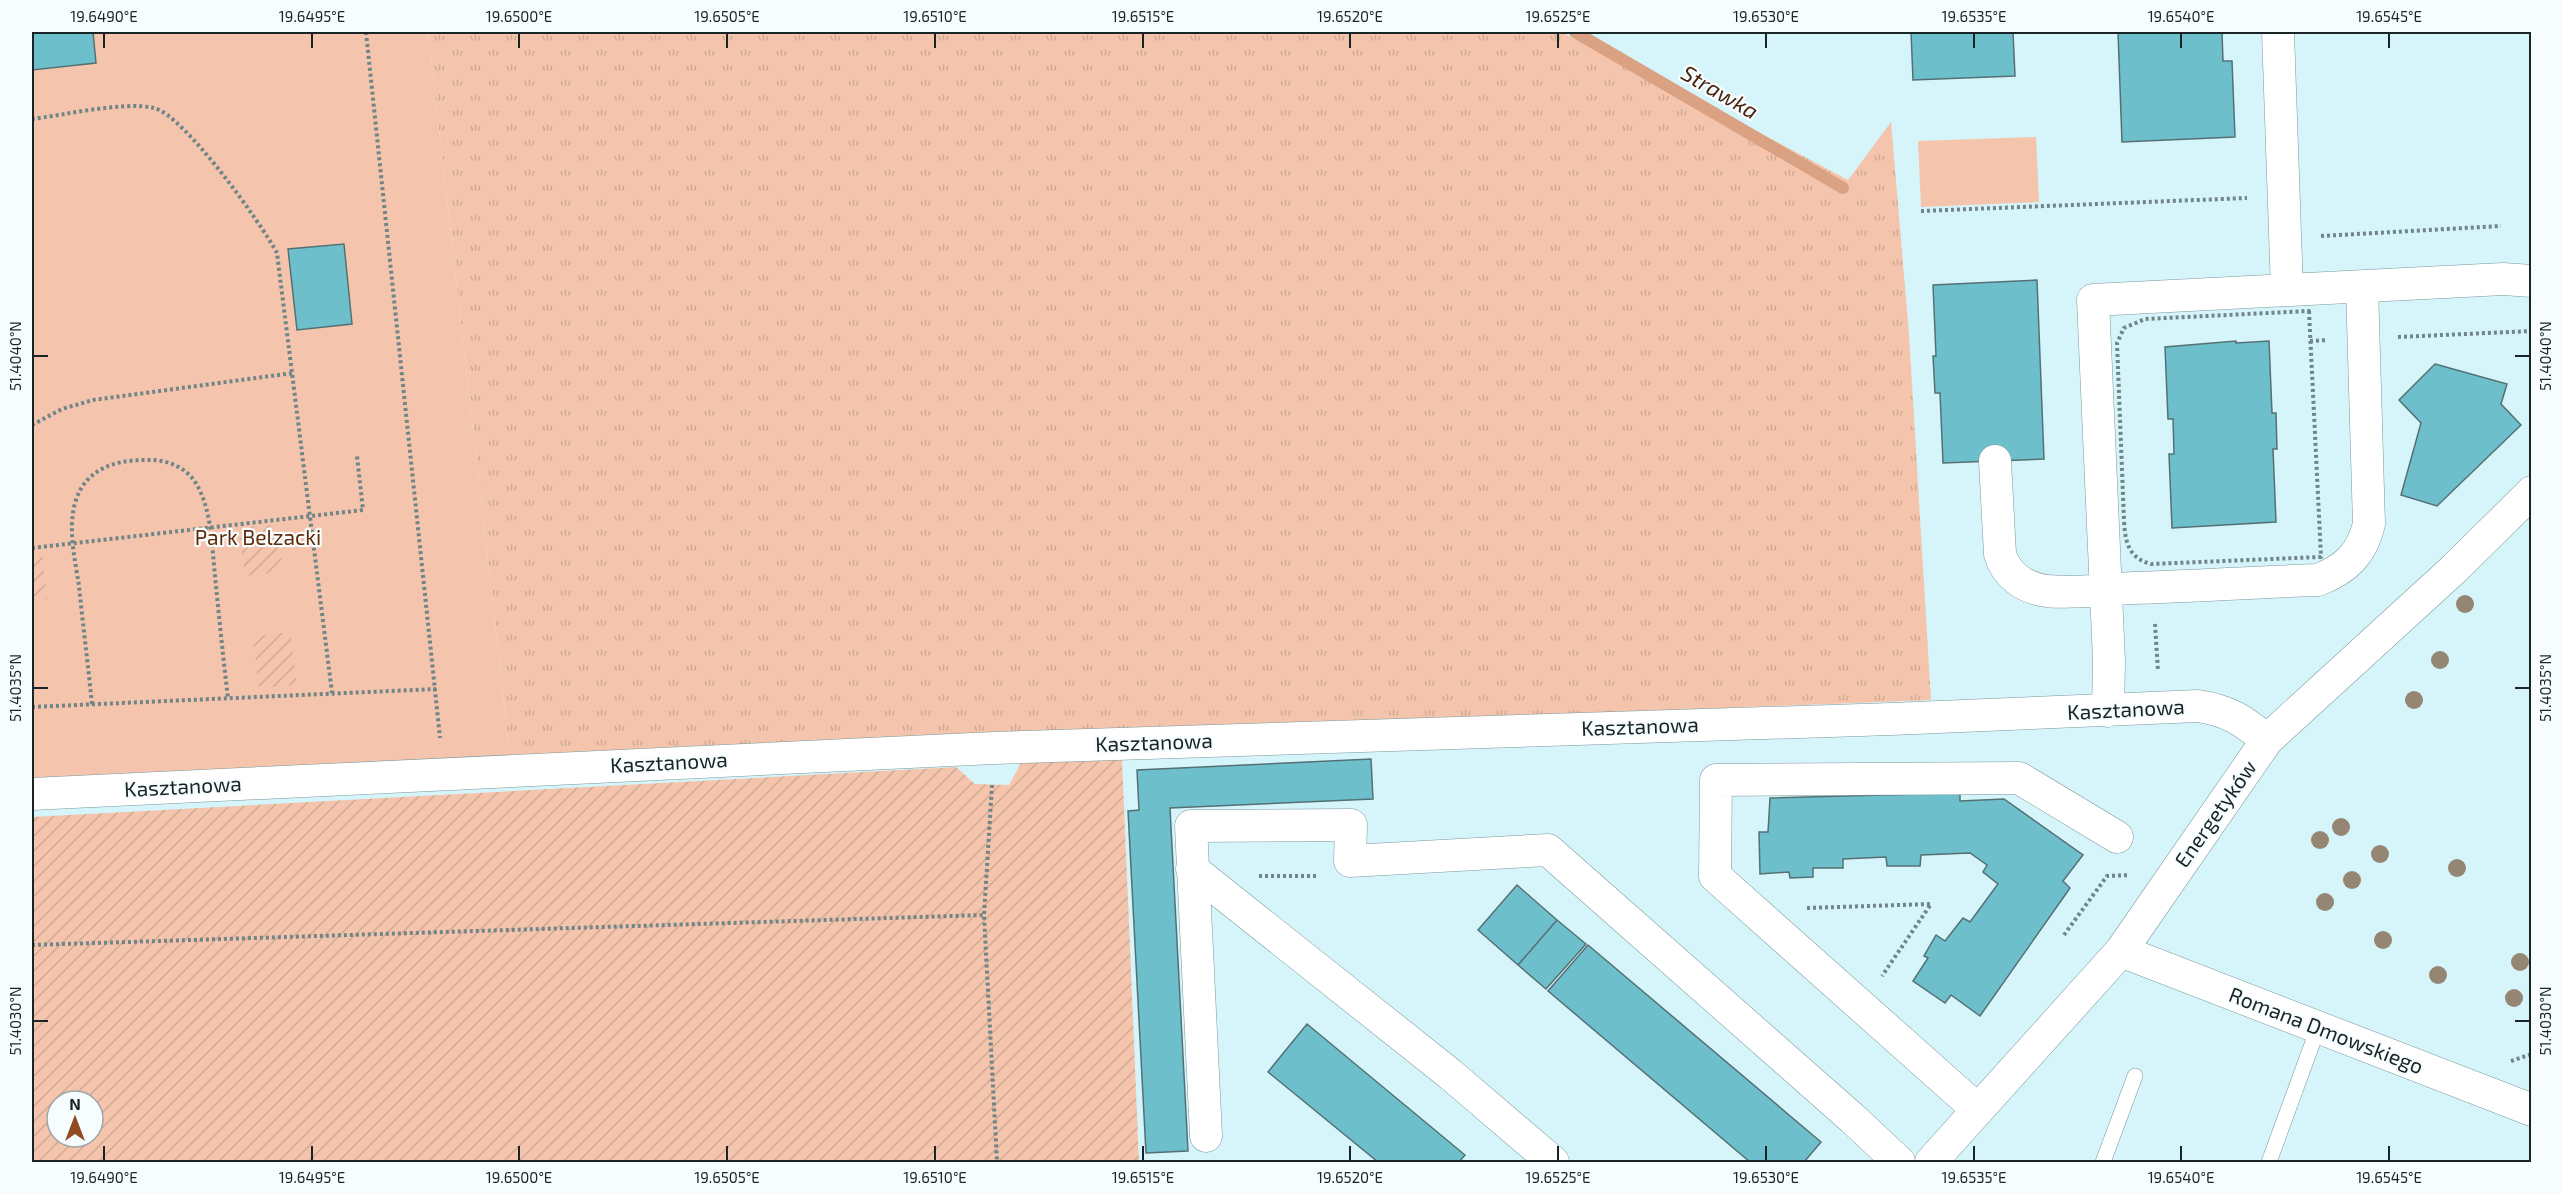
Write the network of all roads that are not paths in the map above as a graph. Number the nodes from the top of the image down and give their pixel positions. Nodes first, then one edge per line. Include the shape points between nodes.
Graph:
1 (2278, 32) edge
2 (2532, 281) edge
3 (2362, 286) junction
4 (2287, 290) junction
5 (1995, 461) dead end
6 (2532, 492) edge
7 (2106, 590) junction
8 (2108, 711) junction
9 (2268, 740) junction
10 (32, 794) edge
11 (2118, 837) dead end
12 (1192, 869) junction
13 (2121, 951) junction
14 (2318, 1028) junction
15 (2134, 1076) dead end
16 (1978, 1110) junction
17 (2532, 1110) edge
18 (1206, 1136) dead end
19 (1553, 1162) edge
20 (1899, 1162) edge
21 (1931, 1162) edge
22 (2103, 1162) edge
23 (2269, 1162) edge

1 - 4 street
2 - 3 street
3 - 4 street
3 - 7 street via 2369,524 2365,540 2347,566 2318,579
4 - 7 street via 2093,300
5 - 7 street via 2000,554 2009,573 2047,591
6 - 9 street, Energetyków
7 - 8 street
8 - 9 street, Kasztanowa via 2213,708 2238,717
8 - 10 street, Kasztanowa via 994,748
9 - 13 street, Energetyków
11 - 16 street via 2019,778 1716,780 1715,876
12 - 18 street
12 - 19 street via 1450,1074
12 - 20 street via 1191,826 1351,825 1350,861 1548,850
13 - 14 street, Romana Dmowskiego
13 - 16 street, Energetyków
14 - 17 street, Romana Dmowskiego
14 - 23 lane
15 - 22 lane
16 - 21 street, Energetyków

